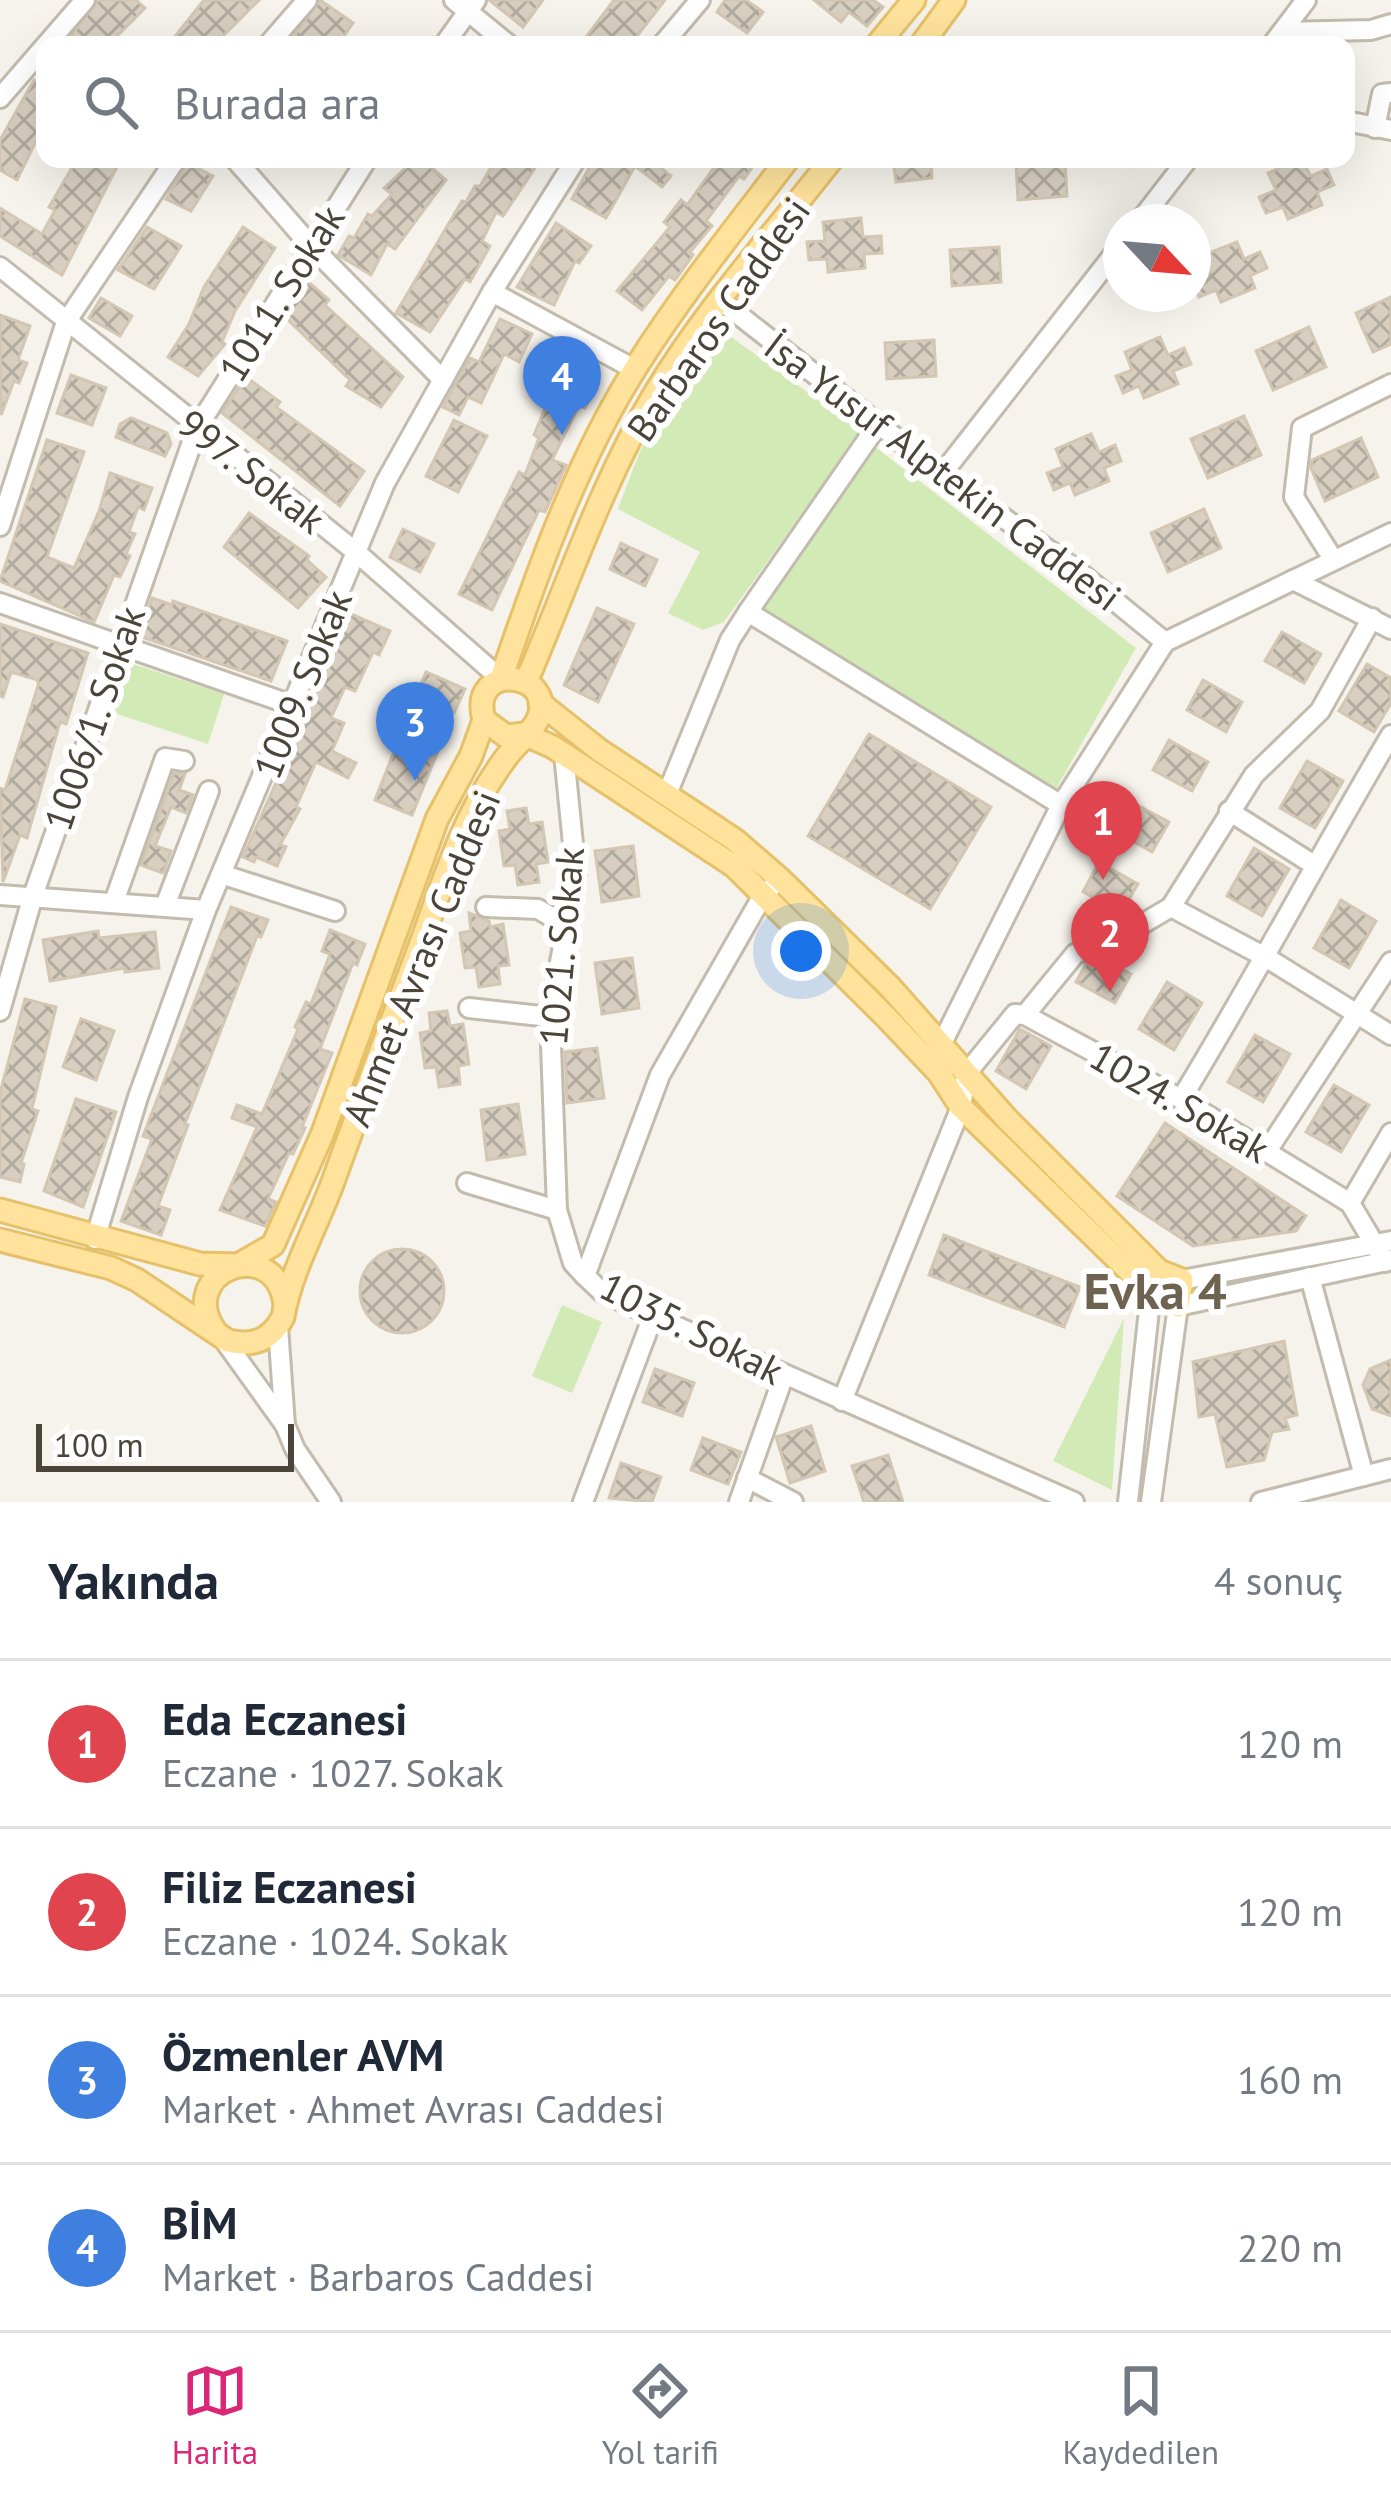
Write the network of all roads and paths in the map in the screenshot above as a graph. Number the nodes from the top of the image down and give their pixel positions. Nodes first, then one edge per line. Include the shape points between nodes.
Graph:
1 (308, 0) edge
2 (700, 0) edge
3 (914, 0) edge
4 (955, 0) edge
5 (1306, 0) edge
6 (74, 4) edge
7 (466, 4) edge
8 (1391, 24) edge
9 (49, 36) edge
10 (276, 36) edge
11 (449, 36) edge
12 (500, 36) edge
13 (670, 36) edge
14 (884, 36) edge
15 (928, 36) edge
16 (1279, 36) edge
17 (1308, 36) edge
18 (36, 52) edge
19 (1391, 93) edge
20 (0, 98) edge
21 (1383, 129) edge
22 (170, 168) edge
23 (243, 168) edge
24 (361, 168) edge
25 (570, 168) edge
26 (781, 168) edge
27 (825, 168) edge
28 (1181, 168) edge
29 (1153, 204) edge
30 (310, 245) junction
31 (0, 268) edge
32 (1103, 268) edge
33 (492, 292) junction
34 (721, 301) junction
35 (66, 322) junction
36 (634, 369) junction
37 (443, 380) junction
38 (1391, 384) edge
39 (879, 423) junction
40 (196, 428) junction
41 (942, 474) junction
42 (0, 526) edge
43 (1391, 533) edge
44 (356, 552) junction
45 (1333, 559) junction
46 (1293, 580) junction
47 (0, 603) edge
48 (748, 612) junction
49 (1372, 619) junction
50 (1391, 629) edge
51 (1165, 642) junction
52 (119, 645) junction
53 (501, 679) junction
54 (526, 682) junction
55 (540, 703) junction
56 (292, 705) junction
57 (484, 720) junction
58 (524, 734) junction
59 (1391, 735) edge
60 (564, 754) junction
61 (184, 761) dead end
62 (209, 791) dead end
63 (667, 794) junction
64 (1061, 805) junction
65 (1229, 811) junction
66 (1314, 865) junction
67 (224, 875) junction
68 (780, 879) junction
69 (0, 895) edge
70 (33, 896) junction
71 (762, 898) junction
72 (114, 902) junction
73 (165, 906) junction
74 (486, 907) dead end
75 (1171, 907) junction
76 (206, 910) junction
77 (335, 910) dead end
78 (567, 926) junction
79 (1267, 958) junction
80 (1391, 962) edge
81 (469, 1007) dead end
82 (0, 1011) edge
83 (1025, 1015) junction
84 (550, 1017) junction
85 (1357, 1017) junction
86 (1391, 1036) edge
87 (942, 1042) junction
88 (939, 1073) junction
89 (966, 1074) junction
90 (1181, 1100) junction
91 (961, 1107) junction
92 (1391, 1133) edge
93 (1268, 1151) junction
94 (467, 1183) dead end
95 (1350, 1203) junction
96 (0, 1210) edge
97 (557, 1210) junction
98 (95, 1239) junction
99 (0, 1240) edge
100 (1386, 1252) edge
101 (238, 1265) junction
102 (585, 1276) junction
103 (1310, 1277) junction
104 (1182, 1280) junction
105 (1155, 1281) junction
106 (1178, 1306) junction
107 (281, 1316) junction
108 (653, 1316) junction
109 (220, 1336) junction
110 (784, 1375) junction
111 (842, 1401) junction
112 (285, 1424) junction
113 (1391, 1469) edge
114 (747, 1478) junction
115 (1354, 1478) junction
116 (331, 1502) edge
117 (583, 1502) edge
118 (739, 1502) edge
119 (793, 1502) edge
120 (1074, 1502) edge
121 (1128, 1502) edge
122 (1151, 1502) edge
123 (1262, 1502) edge
124 (1350, 1502) edge

1 - 10 street
2 - 13 street
3 - 14 main road
4 - 15 main road
5 - 16 street
6 - 9 street
7 - 11 street
7 - 12 street
8 - 17 street
18 - 20 street
19 - 21 street via 1382,94
22 - 35 street
23 - 30 street
24 - 30 street, 1011. Sokak
25 - 33 street, 1009. Sokak
26 - 36 main road, Barbaros Caddesi
27 - 34 main road, Barbaros Caddesi
28 - 29 street
30 - 37 street
30 - 40 street, 1011. Sokak
31 - 35 street, 997. Sokak
32 - 41 street
33 - 36 street
33 - 37 street, 1009. Sokak
34 - 39 street, İsa Yusuf Alptekin Caddesi
34 - 54 main road, Barbaros Caddesi via 622,456
35 - 40 street, 997. Sokak
35 - 42 street
36 - 53 main road, Barbaros Caddesi via 578,478
37 - 44 street, 1009. Sokak
38 - 45 street via 1302,428 1294,497
39 - 41 street, İsa Yusuf Alptekin Caddesi
39 - 48 street
40 - 44 street, 997. Sokak
40 - 52 street, 1006/1. Sokak
41 - 51 street, İsa Yusuf Alptekin Caddesi
43 - 45 street
44 - 53 street, 997. Sokak
44 - 56 street, 1009. Sokak
45 - 46 street
46 - 49 street
46 - 51 street
47 - 52 street
48 - 63 street
48 - 64 street
49 - 50 street
49 - 65 street via 1320,711
51 - 64 street
52 - 56 street
52 - 70 street, 1006/1. Sokak
53 - 54 main road
53 - 57 main road via 486,692
54 - 55 main road
55 - 58 main road
55 - 63 main road
56 - 67 street, 1009. Sokak
57 - 58 main road via 506,736
57 - 101 main road, Ahmet Avrası Caddesi via 437,818 287,1216 273,1245
58 - 60 main road
58 - 107 main road, Ahmet Avrası Caddesi via 458,842
59 - 66 street
60 - 71 main road via 734,866
60 - 78 street, 1021. Sokak via 576,874
61 - 72 street via 165,758
62 - 73 street
63 - 68 main road
64 - 87 street
65 - 66 street
65 - 75 street
66 - 79 street
67 - 76 street, 1009. Sokak
67 - 77 street
68 - 71 street, 1035. Sokak
68 - 87 main road
69 - 70 street
70 - 72 street
70 - 82 street, 1006/1. Sokak
71 - 88 main road
71 - 102 street, 1035. Sokak via 660,1075
72 - 73 street
73 - 76 street
74 - 78 street via 538,909
75 - 79 street
75 - 83 street via 1075,954
76 - 98 street, 1009. Sokak
78 - 84 street, 1021. Sokak
79 - 85 street
79 - 90 street
80 - 85 street
81 - 84 street
83 - 89 street via 1015,1014
83 - 90 street, 1024. Sokak
84 - 97 street, 1021. Sokak
85 - 86 street
85 - 93 street
87 - 88 street
87 - 89 main road
88 - 91 main road
89 - 91 street
89 - 105 main road
90 - 93 street, 1024. Sokak
91 - 105 main road
91 - 111 street
92 - 95 street
93 - 95 street, 1024. Sokak
94 - 97 street
95 - 100 street, 1024. Sokak
96 - 98 main road
97 - 102 street, 1021. Sokak
98 - 101 main road
99 - 109 main road via 124,1274
100 - 103 street
100 - 104 street
101 - 107 main road via 267,1271 280,1286
101 - 109 main road, Ahmet Avrası Caddesi via 218,1274 207,1292 206,1314
102 - 108 street, 1035. Sokak
103 - 106 street
103 - 115 street
104 - 105 main road
104 - 106 main road
105 - 106 main road
105 - 121 street
106 - 122 street
107 - 109 main road via 255,1343
107 - 112 street
108 - 110 street, 1035. Sokak
108 - 117 street
109 - 112 street
110 - 111 street, 1035. Sokak
110 - 114 street
111 - 120 street, 1035. Sokak
112 - 116 street
113 - 115 street
114 - 118 street
114 - 119 street
115 - 123 street
115 - 124 street

